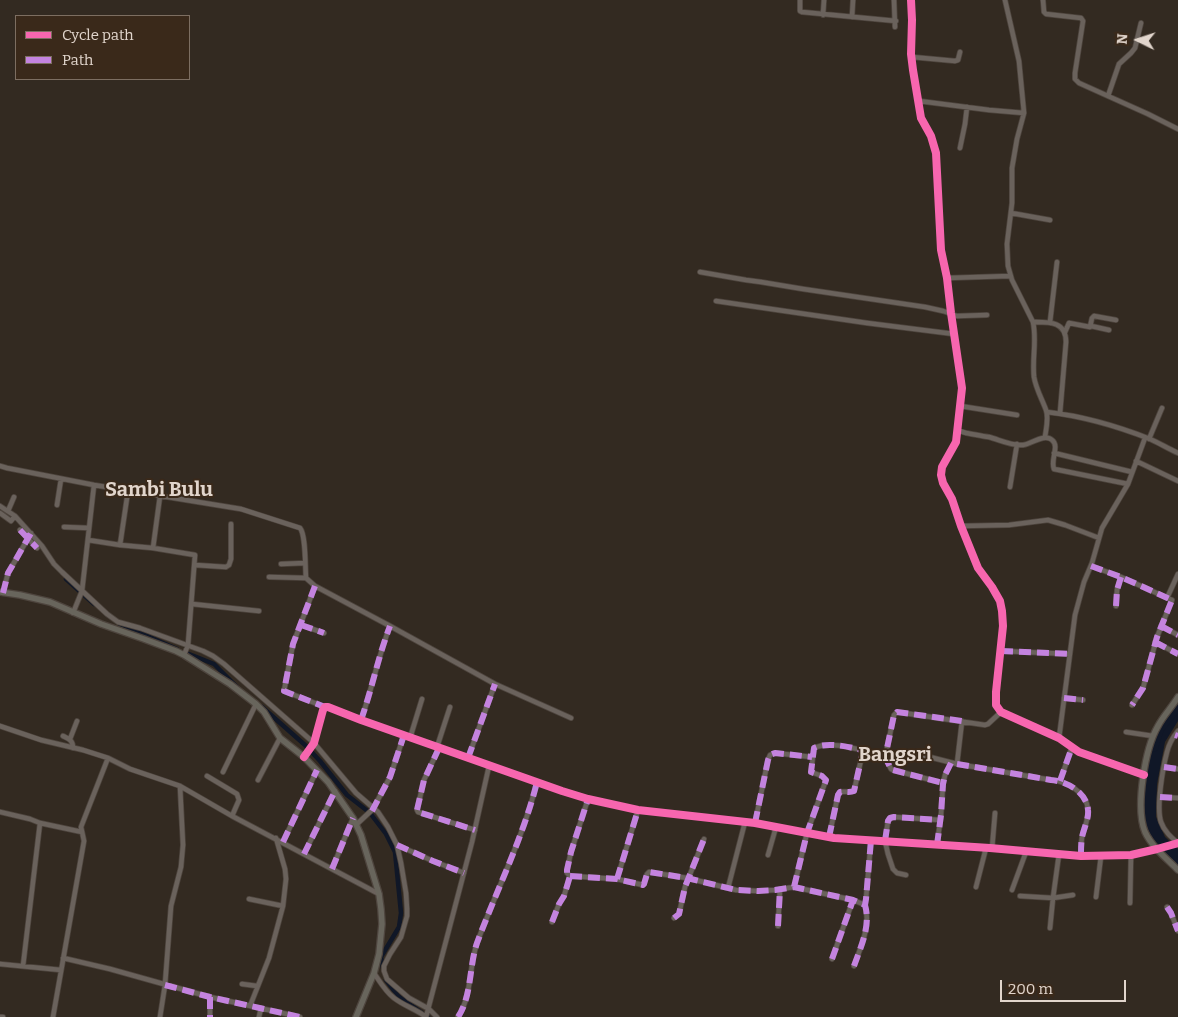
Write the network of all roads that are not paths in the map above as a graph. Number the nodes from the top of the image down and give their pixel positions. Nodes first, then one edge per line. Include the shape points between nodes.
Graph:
1 (800, 0) edge
2 (824, 0) edge
3 (853, 0) edge
4 (894, 0) edge
5 (911, 0) edge
6 (1004, 0) edge
7 (1042, 0) edge
8 (823, 15) junction
9 (852, 17) junction
10 (896, 21) junction
11 (1141, 23) dead end
12 (896, 27) dead end
13 (960, 52) dead end
14 (912, 57) junction
15 (1108, 96) junction
16 (919, 102) junction
17 (967, 107) junction
18 (1024, 112) junction
19 (1178, 129) edge
20 (960, 148) dead end
21 (1011, 213) junction
22 (1050, 220) dead end
23 (1057, 262) dead end
24 (700, 272) dead end
25 (1010, 276) junction
26 (947, 278) junction
27 (716, 301) dead end
28 (951, 313) junction
29 (987, 315) dead end
30 (1116, 320) dead end
31 (1033, 322) junction
32 (1050, 322) junction
33 (1091, 326) junction
34 (1109, 330) dead end
35 (1065, 332) junction
36 (954, 334) junction
37 (960, 406) junction
38 (1162, 408) dead end
39 (1047, 412) junction
40 (1060, 413) junction
41 (1017, 415) dead end
42 (958, 430) junction
43 (1045, 438) junction
44 (1147, 438) junction
45 (1017, 444) junction
46 (1054, 453) junction
47 (1178, 453) edge
48 (1136, 462) junction
49 (0, 466) edge
50 (1132, 472) junction
51 (61, 479) junction
52 (1178, 481) edge
53 (1128, 484) junction
54 (94, 485) junction
55 (1010, 487) dead end
56 (128, 491) junction
57 (160, 496) junction
58 (14, 497) dead end
59 (57, 505) dead end
60 (0, 506) edge
61 (8, 512) junction
62 (0, 514) edge
63 (14, 518) junction
64 (231, 524) dead end
65 (961, 526) junction
66 (64, 527) dead end
67 (89, 528) junction
68 (20, 530) dead end
69 (29, 536) junction
70 (1098, 538) junction
71 (88, 540) junction
72 (120, 545) junction
73 (37, 548) dead end
74 (153, 548) junction
75 (305, 563) junction
76 (281, 564) dead end
77 (195, 565) junction
78 (1091, 566) junction
79 (1178, 574) edge
80 (1120, 576) junction
81 (269, 577) dead end
82 (306, 578) junction
83 (315, 586) junction
84 (1, 593) edge
85 (81, 593) junction
86 (1167, 598) junction
87 (192, 604) junction
88 (1116, 606) dead end
89 (259, 611) dead end
90 (73, 613) junction
91 (301, 625) junction
92 (390, 626) junction
93 (1161, 626) junction
94 (132, 630) junction
95 (324, 633) dead end
96 (1178, 635) edge
97 (1155, 642) junction
98 (188, 646) junction
99 (1001, 651) junction
100 (184, 654) junction
101 (1070, 654) junction
102 (1178, 654) edge
103 (495, 684) junction
104 (1178, 697) edge
105 (1064, 698) junction
106 (263, 699) junction
107 (422, 699) dead end
108 (1083, 700) dead end
109 (257, 705) junction
110 (1132, 705) dead end
111 (325, 707) junction
112 (450, 707) dead end
113 (1001, 712) junction
114 (570, 718) dead end
115 (361, 720) junction
116 (77, 721) dead end
117 (962, 721) junction
118 (0, 726) edge
119 (1126, 732) dead end
120 (1177, 734) edge
121 (404, 735) junction
122 (63, 736) dead end
123 (1153, 736) junction
124 (280, 738) junction
125 (410, 738) junction
126 (1058, 738) junction
127 (70, 739) junction
128 (313, 744) junction
129 (1072, 747) junction
130 (73, 748) junction
131 (438, 748) junction
132 (863, 751) junction
133 (910, 752) dead end
134 (884, 755) junction
135 (304, 757) junction
136 (812, 757) junction
137 (108, 758) junction
138 (468, 758) junction
139 (954, 763) junction
140 (489, 766) junction
141 (1164, 766) junction
142 (1178, 769) edge
143 (317, 770) junction
144 (223, 772) dead end
145 (1144, 774) junction
146 (207, 776) dead end
147 (258, 780) dead end
148 (1060, 781) junction
149 (537, 782) junction
150 (943, 783) junction
151 (180, 786) junction
152 (334, 791) junction
153 (1160, 797) junction
154 (1178, 798) edge
155 (588, 799) junction
156 (638, 810) junction
157 (371, 811) junction
158 (0, 812) edge
159 (995, 813) dead end
160 (232, 816) junction
161 (353, 818) junction
162 (940, 820) junction
163 (40, 823) junction
164 (745, 823) junction
165 (755, 823) junction
166 (357, 824) junction
167 (776, 828) junction
168 (475, 830) junction
169 (82, 832) junction
170 (807, 833) junction
171 (829, 837) junction
172 (276, 838) junction
173 (704, 839) dead end
174 (871, 840) junction
175 (885, 841) junction
176 (283, 842) junction
177 (1177, 843) edge
178 (397, 845) junction
179 (937, 845) junction
180 (986, 848) junction
181 (992, 849) junction
182 (1158, 849) junction
183 (1026, 852) junction
184 (304, 854) junction
185 (1059, 854) junction
186 (768, 855) dead end
187 (1131, 855) junction
188 (1081, 856) junction
189 (1101, 856) junction
190 (332, 869) junction
191 (1178, 870) edge
192 (464, 872) junction
193 (906, 875) dead end
194 (570, 876) junction
195 (617, 879) junction
196 (688, 879) junction
197 (794, 887) junction
198 (976, 887) dead end
199 (728, 888) junction
200 (780, 889) junction
201 (1012, 890) dead end
202 (379, 894) junction
203 (1073, 895) dead end
204 (1020, 896) dead end
205 (1096, 897) dead end
206 (1053, 898) junction
207 (249, 899) dead end
208 (853, 900) junction
209 (1130, 903) dead end
210 (864, 905) junction
211 (283, 906) junction
212 (1167, 907) dead end
213 (674, 918) dead end
214 (552, 922) dead end
215 (778, 926) dead end
216 (1050, 928) dead end
217 (1178, 931) edge
218 (63, 958) junction
219 (832, 959) dead end
220 (0, 964) edge
221 (23, 966) junction
222 (854, 966) dead end
223 (61, 970) junction
224 (374, 973) junction
225 (242, 984) dead end
226 (165, 985) junction
227 (257, 986) junction
228 (210, 997) junction
229 (250, 1006) junction
230 (261, 1008) junction
231 (427, 1014) edge
232 (279, 1015) edge
233 (289, 1016) edge
234 (53, 1017) edge
235 (160, 1017) edge
236 (210, 1017) edge
237 (259, 1017) edge
238 (300, 1017) edge
239 (356, 1017) edge
240 (437, 1017) edge
241 (458, 1017) edge

1 - 8 street via 800,12
2 - 8 street
3 - 9 street
4 - 10 street
5 - 14 street
6 - 18 street via 1019,61
7 - 15 street via 1045,13 1081,18 1076,79
8 - 9 street
9 - 10 street
10 - 12 street
11 - 15 street via 1135,48 1119,64
13 - 14 street via 955,61
14 - 16 street
15 - 19 street
16 - 17 street
16 - 26 street via 921,118 936,154 940,242
17 - 18 street
17 - 20 street
18 - 21 street via 1014,152
21 - 22 street
21 - 25 street via 1007,244
23 - 32 street
24 - 28 street
25 - 26 street
25 - 31 street
26 - 28 street
27 - 36 street
28 - 29 street via 957,316
28 - 36 street
30 - 33 street via 1094,316
31 - 32 street
31 - 39 street via 1035,380
32 - 35 street
33 - 34 street
33 - 35 street via 1069,323
35 - 40 street
36 - 37 street via 962,388
37 - 41 street
37 - 42 street
38 - 44 street
39 - 40 street
39 - 43 street
40 - 44 street
42 - 45 street
42 - 65 street via 941,475
43 - 45 street
43 - 46 street via 1054,442
44 - 47 street
44 - 48 street
45 - 55 street
46 - 50 street
46 - 53 street via 1052,466 1056,470
48 - 50 street
48 - 52 street
49 - 51 street
50 - 53 street
51 - 54 street
51 - 59 street
53 - 70 street
54 - 56 street
54 - 67 street
56 - 57 street
56 - 72 street
57 - 74 street
57 - 75 street via 241,509 300,528 303,531
58 - 61 street
60 - 61 street
61 - 63 street
62 - 63 street via 11,521
63 - 69 street
64 - 77 street via 229,566
65 - 70 street via 1048,520
65 - 99 street via 978,568 1000,601
66 - 67 street
67 - 71 street
68 - 69 street
69 - 73 street
69 - 84 street via 14,560
69 - 85 street via 42,546
70 - 78 street
71 - 72 street
71 - 85 street
72 - 74 street
74 - 77 street via 194,555
75 - 76 street
75 - 82 street
77 - 87 street
78 - 80 street
78 - 101 street via 1075,615
79 - 86 street
80 - 86 street
80 - 88 street
81 - 82 street
82 - 83 street
83 - 91 street
83 - 92 street
84 - 90 street via 42,600
85 - 90 street
85 - 94 street
86 - 93 street via 1172,600
87 - 89 street
87 - 98 street
90 - 94 street via 101,624
91 - 95 street
91 - 111 street via 293,644 284,691
92 - 103 street
92 - 115 street
93 - 96 street
93 - 97 street
94 - 98 street
94 - 100 street
97 - 102 street
97 - 110 street via 1143,688
98 - 100 street
98 - 106 street via 213,656
99 - 101 street
99 - 113 street via 996,692 996,705
100 - 109 street
101 - 105 street
103 - 114 street
103 - 138 street
104 - 123 street
105 - 108 street
105 - 126 street
106 - 109 street
106 - 128 street
107 - 125 street
109 - 124 street
109 - 144 street
111 - 115 street
111 - 128 street
112 - 131 street
113 - 117 street via 988,724
113 - 126 street
115 - 121 street
116 - 127 street
117 - 134 street via 897,712
117 - 139 street
118 - 130 street
119 - 123 street
120 - 141 street
121 - 125 street
121 - 157 street via 390,777
122 - 127 street
123 - 145 street
124 - 135 street
124 - 147 street
125 - 131 street
126 - 129 street
127 - 130 street
128 - 135 street
128 - 157 street
129 - 145 street
129 - 148 street
130 - 137 street
131 - 138 street
131 - 168 street via 424,780 417,810
132 - 134 street
132 - 136 street via 853,747 818,746 814,748
132 - 171 street via 854,791 838,795
133 - 139 street
134 - 150 street via 893,770
135 - 143 street
136 - 165 street via 770,755
136 - 170 street via 811,772 826,780
137 - 151 street
137 - 169 street via 80,827
138 - 140 street
139 - 148 street
139 - 150 street
140 - 149 street
140 - 168 street
141 - 142 street
141 - 153 street
143 - 152 street
143 - 176 street
145 - 182 street via 1141,816 1145,832
146 - 160 street via 237,794 239,800
148 - 188 street via 1076,790 1088,809
149 - 155 street
149 - 241 street via 517,846 476,945 468,989
150 - 162 street
151 - 160 street
151 - 226 street via 183,845 171,906
152 - 161 street
152 - 184 street
153 - 154 street
153 - 177 street via 1162,824
155 - 156 street
155 - 194 street via 570,852 567,870
156 - 164 street
156 - 195 street
157 - 166 street
157 - 178 street via 378,812
158 - 163 street
159 - 181 street
160 - 172 street
161 - 166 street
161 - 190 street
162 - 175 street via 890,818
162 - 179 street
163 - 169 street
163 - 221 street
164 - 165 street
164 - 199 street
165 - 167 street
166 - 202 street
167 - 170 street
167 - 186 street
168 - 192 street
169 - 218 street via 84,842
170 - 171 street
170 - 197 street
171 - 174 street
172 - 176 street
172 - 211 street via 286,879
173 - 196 street
174 - 175 street
174 - 210 street
175 - 179 street
175 - 193 street via 893,869
176 - 184 street
177 - 182 street
178 - 192 street
178 - 231 street via 407,909 400,937 384,971 395,986
179 - 180 street
180 - 181 street
180 - 198 street
181 - 183 street
182 - 187 street
182 - 191 street
183 - 185 street
183 - 201 street
184 - 190 street
185 - 188 street
185 - 206 street
187 - 189 street
187 - 209 street
188 - 189 street
189 - 205 street
190 - 202 street
192 - 231 street
194 - 195 street
194 - 214 street
195 - 196 street via 643,885 649,872
196 - 199 street
196 - 213 street via 679,914
197 - 200 street
197 - 208 street
199 - 200 street
200 - 215 street
202 - 224 street via 382,924
203 - 206 street
204 - 206 street
206 - 216 street
207 - 211 street
208 - 210 street
208 - 219 street
210 - 222 street via 868,920
211 - 227 street via 269,958
212 - 217 street
218 - 223 street
218 - 226 street
220 - 221 street
221 - 223 street
223 - 234 street
224 - 231 street via 393,997
224 - 239 street
225 - 227 street
226 - 228 street
226 - 235 street
227 - 229 street
228 - 229 street
228 - 236 street
229 - 230 street
230 - 232 street
230 - 237 street
231 - 240 street
232 - 233 street
233 - 238 street

